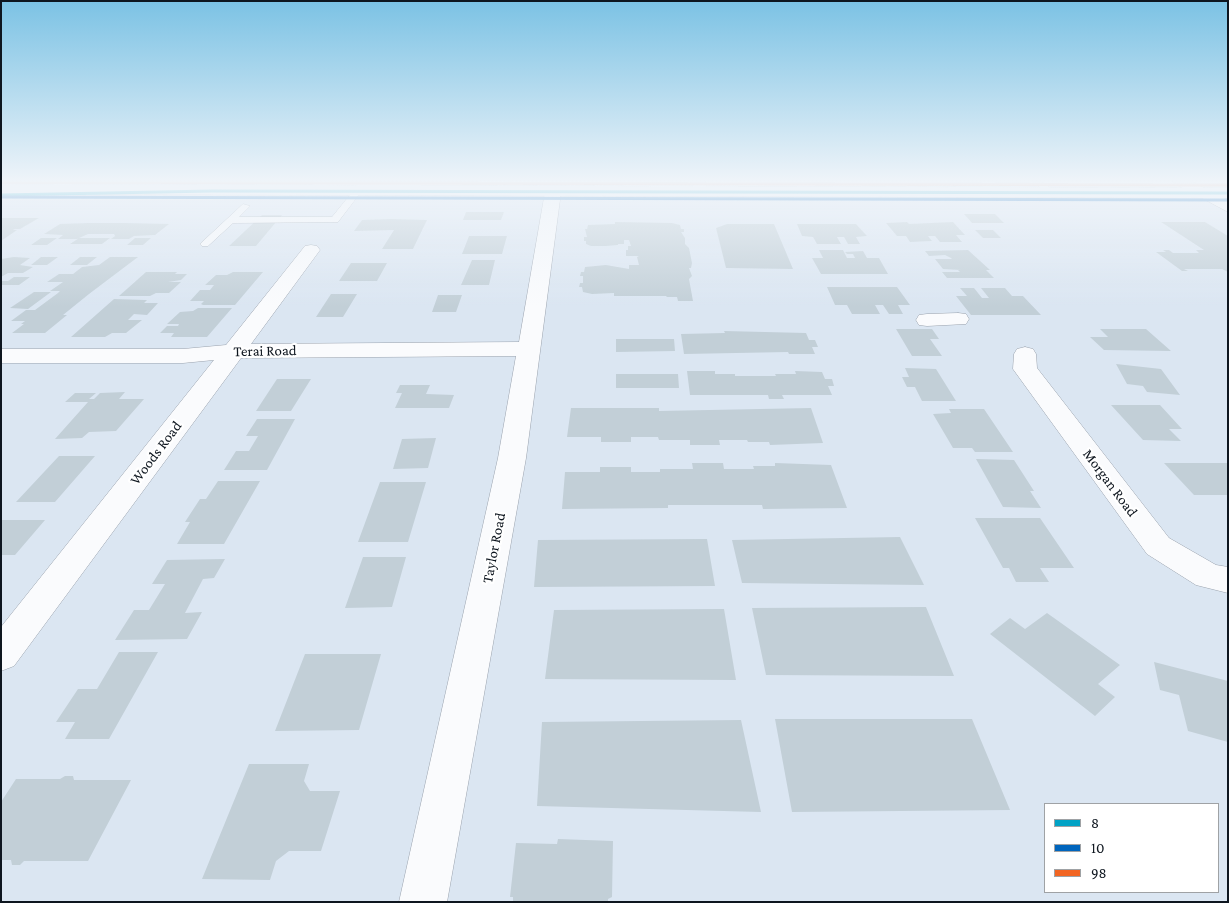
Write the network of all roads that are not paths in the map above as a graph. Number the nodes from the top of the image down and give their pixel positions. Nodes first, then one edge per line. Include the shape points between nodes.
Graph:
1 (228, 223) edge
2 (548, 223) edge
3 (205, 244) dead end
4 (311, 250) dead end
5 (958, 319) dead end
6 (927, 320) dead end
7 (528, 349) junction
8 (234, 351) junction
9 (1025, 354) dead end
10 (1, 356) edge
11 (1228, 580) edge
12 (1, 655) edge
13 (423, 902) edge

1 - 3 lane
2 - 7 street, Taylor Road
4 - 8 street, Woods Road
5 - 6 street
7 - 8 street, Terai Road
7 - 13 street, Taylor Road via 512,458
8 - 10 street, Terai Road via 182,356
8 - 12 street, Woods Road
9 - 11 street, Morgan Road via 1025,369 1158,546 1208,576

